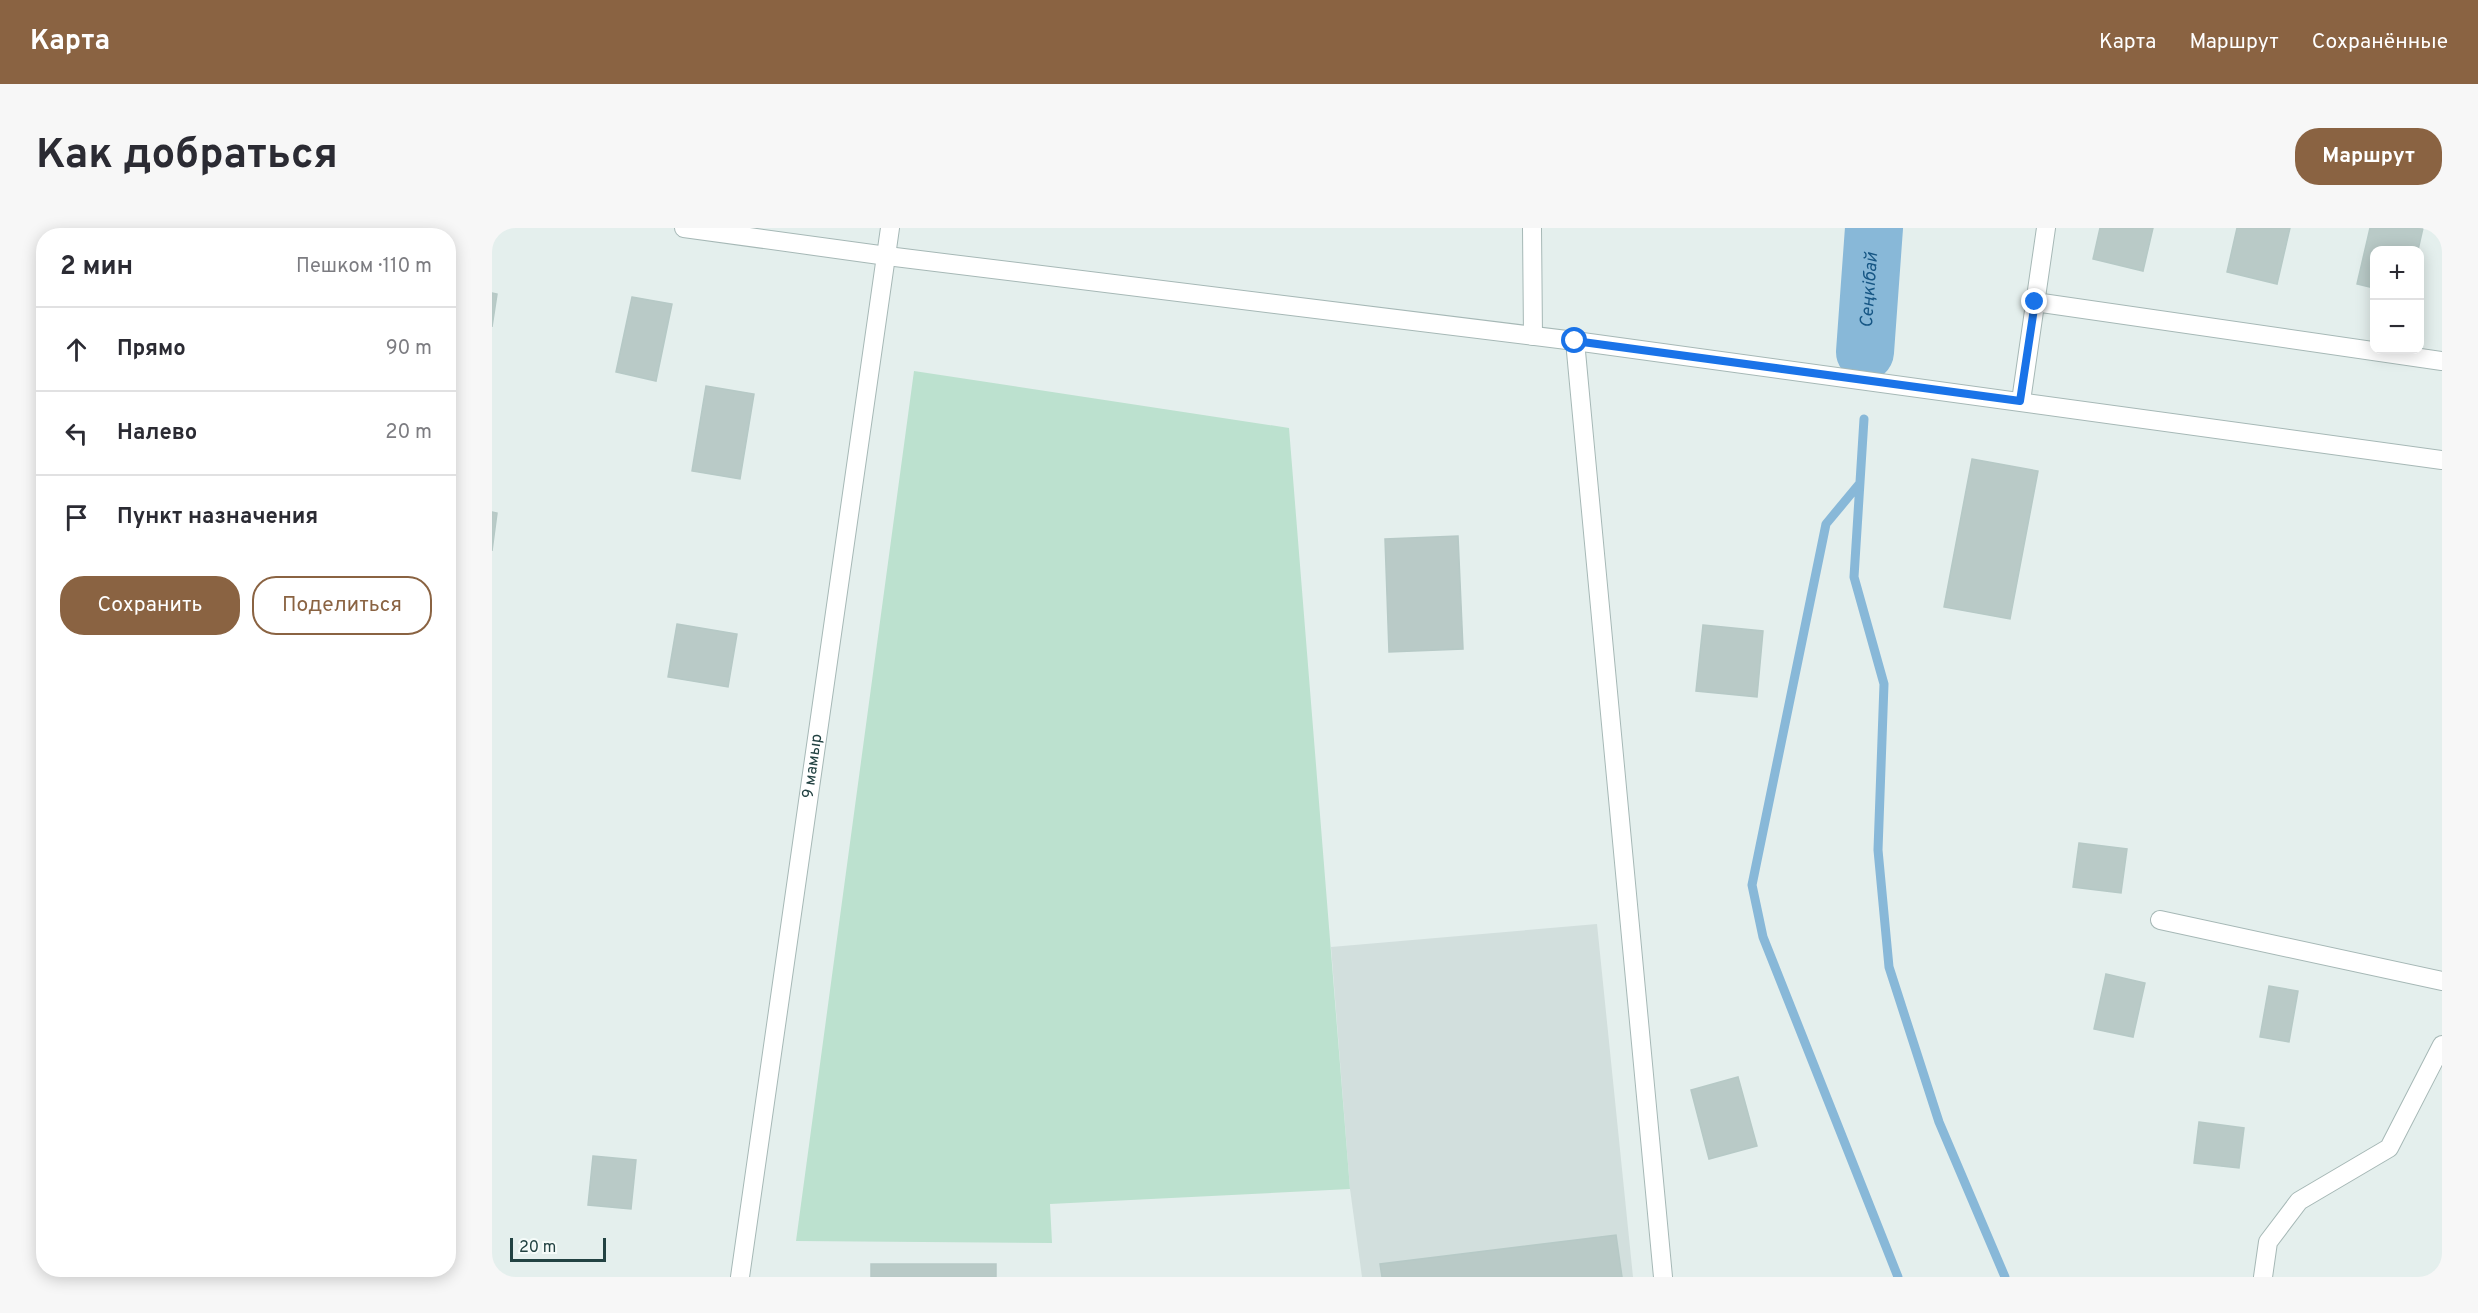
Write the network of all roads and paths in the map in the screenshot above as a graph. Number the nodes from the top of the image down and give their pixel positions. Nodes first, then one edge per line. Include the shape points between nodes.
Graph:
1 (684, 228) edge
2 (890, 228) edge
3 (1532, 228) edge
4 (2046, 228) edge
5 (887, 256) junction
6 (2035, 302) junction
7 (1533, 336) junction
8 (1575, 341) junction
9 (2442, 361) edge
10 (2020, 401) junction
11 (2442, 460) edge
12 (2160, 920) dead end
13 (2442, 981) edge
14 (2442, 1045) edge
15 (740, 1277) edge
16 (1663, 1277) edge
17 (2263, 1277) edge

1 - 5 street
2 - 5 street, 9 мамыр
3 - 7 street
4 - 6 street
5 - 7 street
5 - 15 street, 9 мамыр
6 - 9 street
6 - 10 street
7 - 8 street
8 - 10 street
8 - 16 street
10 - 11 street
12 - 13 street
14 - 17 street via 2389,1148 2299,1201 2268,1242

